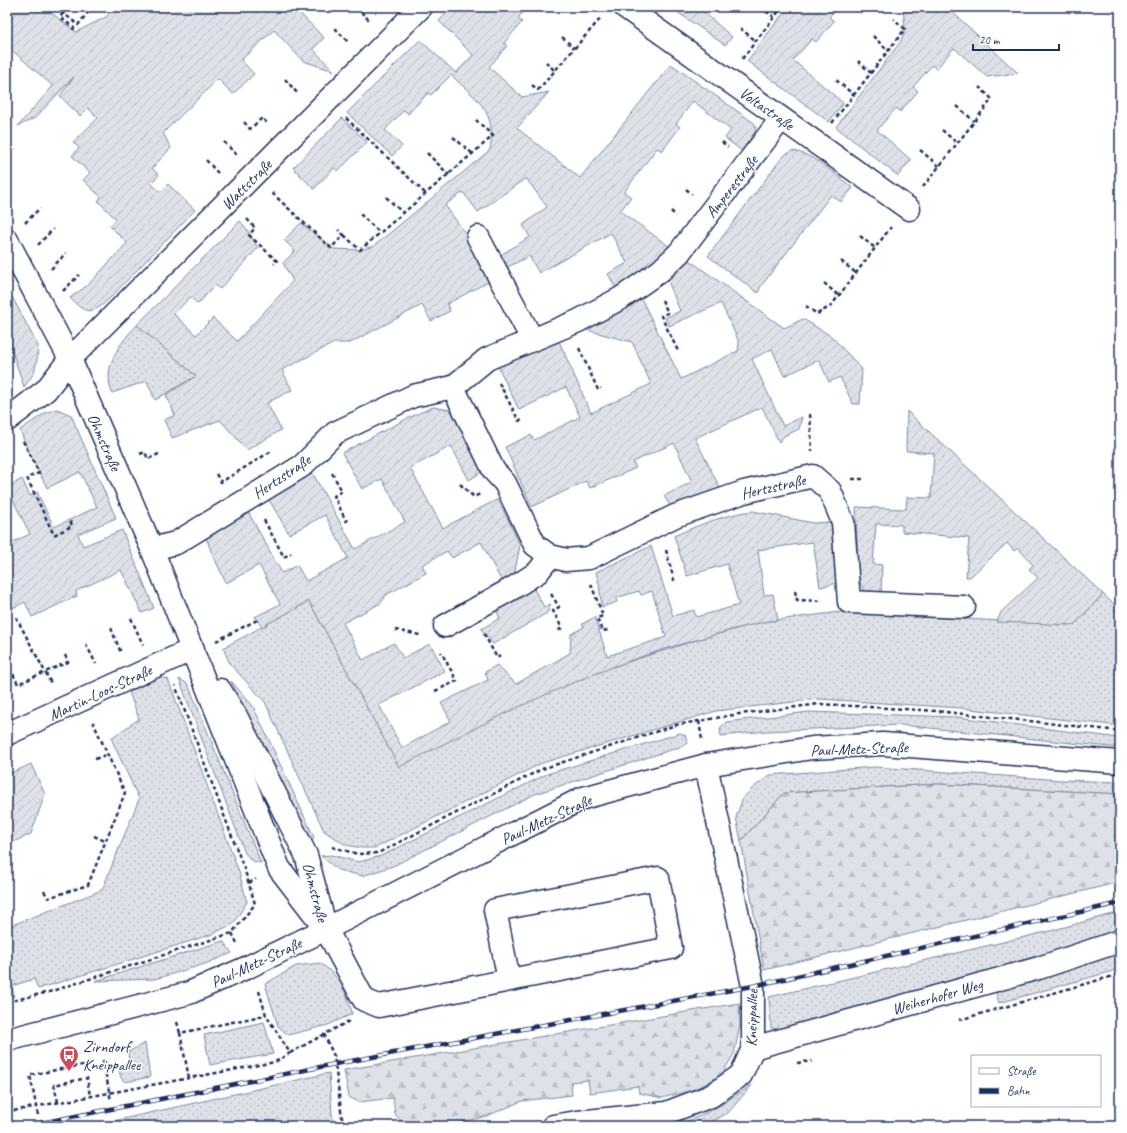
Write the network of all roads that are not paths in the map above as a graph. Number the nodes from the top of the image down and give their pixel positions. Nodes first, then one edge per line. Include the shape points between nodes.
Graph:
1 (421, 7) edge
2 (615, 10) edge
3 (781, 119) junction
4 (914, 200) road end
5 (478, 237) dead end
6 (7, 240) edge
7 (679, 253) joint
8 (532, 339) junction
9 (70, 359) junction
10 (453, 387) junction
11 (14, 427) edge
12 (152, 549) junction
13 (544, 564) junction
14 (964, 607) dead end
15 (445, 626) road end
16 (193, 649) junction
17 (7, 734) edge
18 (1120, 762) edge
19 (706, 765) junction
20 (326, 929) junction
21 (1120, 941) edge
22 (509, 980) junction
23 (7, 1040) edge
24 (753, 1048) junction
25 (554, 1126) edge

1 - 9 street, Wattstraße
2 - 3 street, Voltastraße
3 - 4 street, Voltastraße
3 - 7 street, Amperestraße
5 - 8 street
6 - 9 street, Ohmstraße
7 - 8 street, Hertzstraße via 621,298 568,325
8 - 10 street, Hertzstraße via 487,359
9 - 11 street, Wattstraße
9 - 12 street, Ohmstraße
10 - 12 street, Hertzstraße via 413,396 335,433 302,466 176,543
10 - 13 street, Hertzstraße via 494,471 505,483
12 - 16 street, Ohmstraße
13 - 14 street, Hertzstraße via 589,558 675,516 744,492 813,476 830,491 843,522 849,602
13 - 15 street via 513,588
16 - 17 street, Martin-Loos-Straße
16 - 20 street, Ohmstraße via 236,716 306,855
16 - 20 street, Ohmstraße via 279,868
18 - 19 street, Paul-Metz-Straße via 884,744 812,748
19 - 20 street, Paul-Metz-Straße via 583,798
19 - 24 street, Kneippallee via 753,986
20 - 22 street via 364,1000 379,1006
20 - 23 street, Paul-Metz-Straße via 189,993
21 - 24 street, Weiherhofer Weg via 1039,968
22 - 22 street via 495,910 658,878 671,948
24 - 25 street, Kneippallee via 741,1074 711,1096 666,1113

